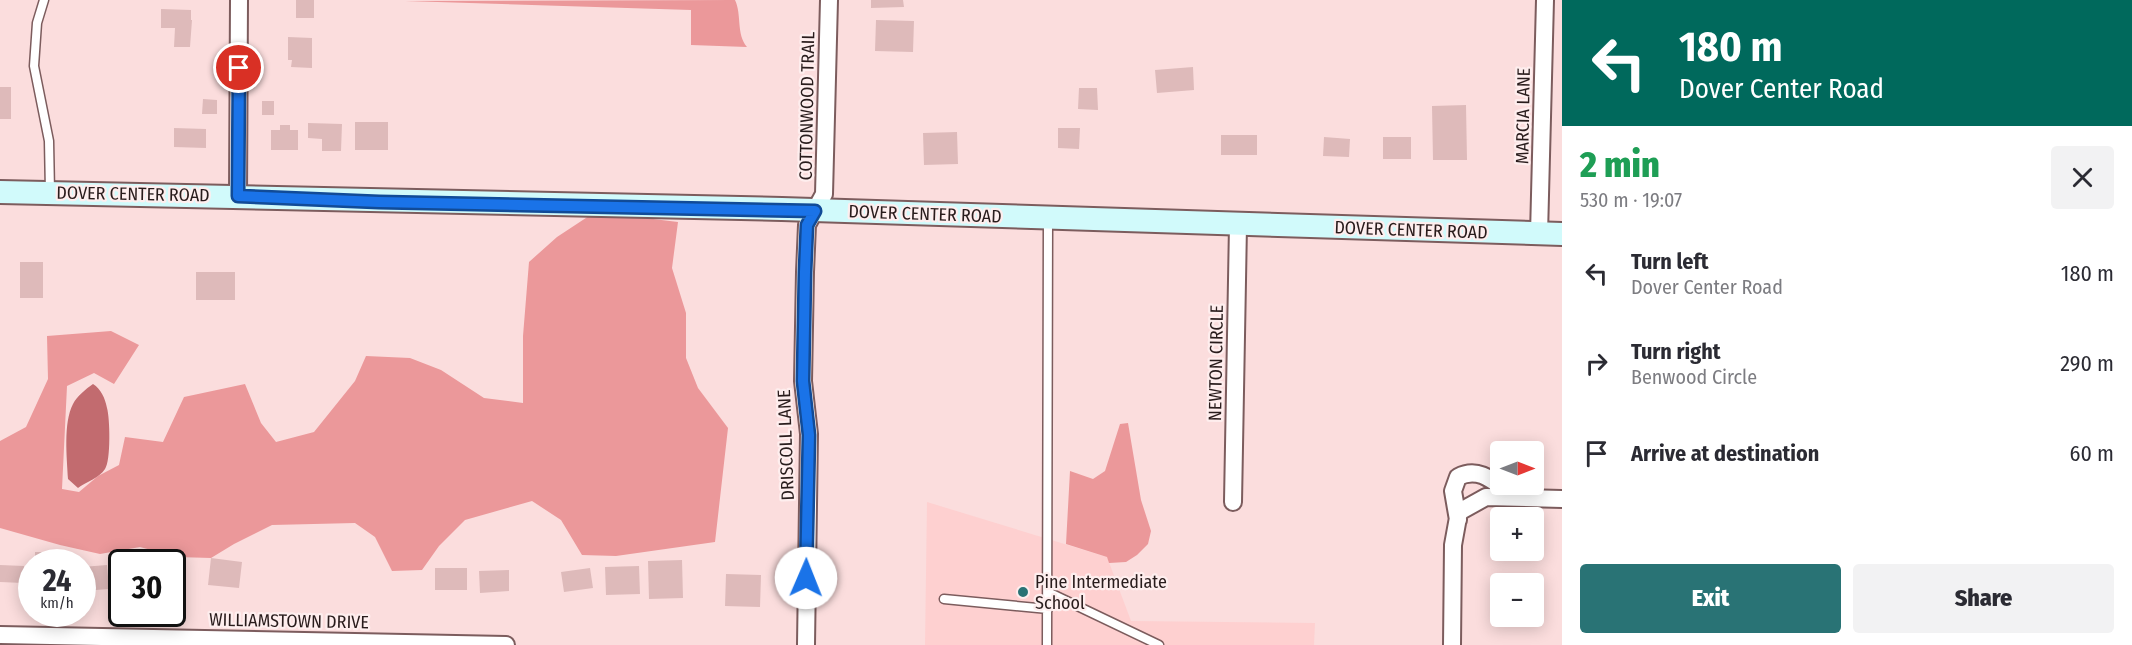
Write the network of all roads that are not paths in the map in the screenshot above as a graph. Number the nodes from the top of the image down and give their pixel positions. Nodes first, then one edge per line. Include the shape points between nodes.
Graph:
1 (44, 0) edge
2 (239, 0) edge
3 (829, 0) edge
4 (1545, 0) edge
5 (0, 192) edge
6 (50, 193) junction
7 (238, 196) junction
8 (815, 211) junction
9 (1048, 219) junction
10 (1238, 225) junction
11 (1539, 234) junction
12 (1562, 234) edge
13 (1515, 498) junction
14 (1562, 499) edge
15 (1233, 502) dead end
16 (1458, 520) junction
17 (1048, 592) junction
18 (944, 599) dead end
19 (1048, 609) junction
20 (0, 635) edge
21 (506, 645) edge
22 (806, 645) edge
23 (1047, 645) edge
24 (1159, 645) edge
25 (1452, 645) edge

1 - 6 lane via 37,23 34,66 49,141
2 - 7 street
3 - 8 street, COTTONWOOD TRAIL via 824,194
4 - 11 street, MARCIA LANE
5 - 6 street, DOVER CENTER ROAD
6 - 7 street, DOVER CENTER ROAD
7 - 8 street, DOVER CENTER ROAD
8 - 9 street, DOVER CENTER ROAD
8 - 22 street, DRISCOLL LANE via 807,225 805,272 803,381 809,435
9 - 10 street, DOVER CENTER ROAD
9 - 17 lane
10 - 11 street, DOVER CENTER ROAD
10 - 15 street, NEWTON CIRCLE
11 - 12 street, DOVER CENTER ROAD
13 - 14 street
13 - 16 street via 1486,498 1459,512
13 - 16 street via 1486,477 1467,472 1458,477 1453,491
16 - 25 street via 1453,545
17 - 19 lane
17 - 24 lane
18 - 19 lane
19 - 23 lane
20 - 21 street, WILLIAMSTOWN DRIVE

